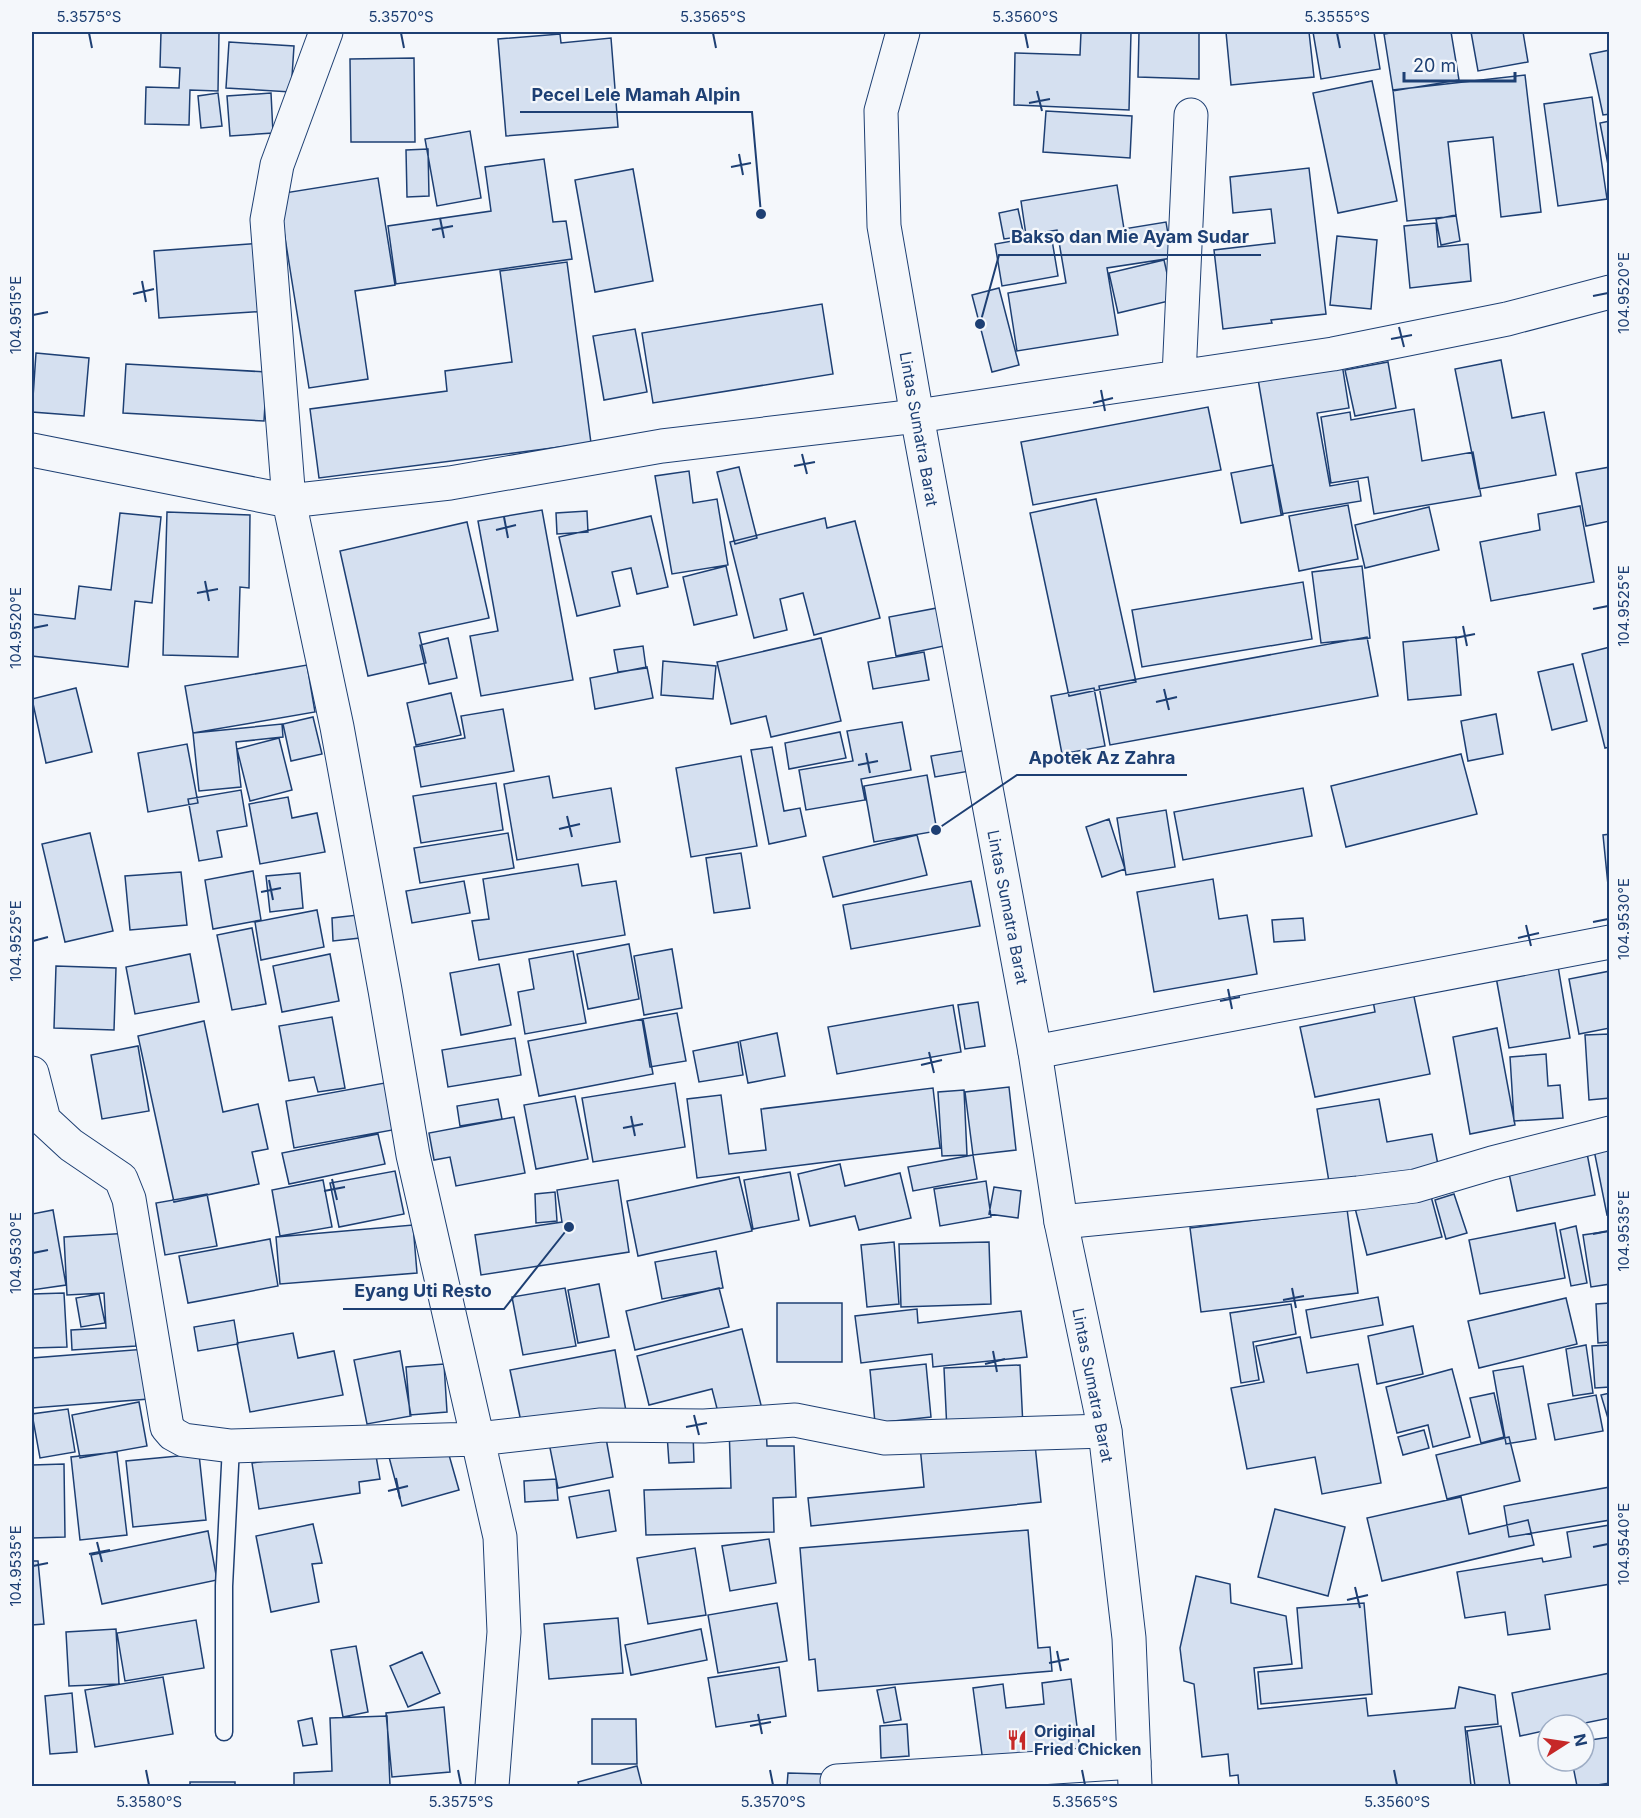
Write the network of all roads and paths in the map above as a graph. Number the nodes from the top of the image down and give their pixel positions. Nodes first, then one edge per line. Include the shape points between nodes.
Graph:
1 (326, 32) edge
2 (903, 32) edge
3 (1191, 115) dead end
4 (1610, 292) edge
5 (1179, 376) junction
6 (917, 416) junction
7 (32, 450) edge
8 (289, 501) junction
9 (1610, 942) edge
10 (1035, 1052) junction
11 (32, 1073) edge
12 (1610, 1133) edge
13 (1061, 1222) junction
14 (1105, 1431) junction
15 (478, 1439) junction
16 (231, 1446) junction
17 (224, 1732) dead end
18 (1134, 1774) edge
19 (837, 1781) dead end
20 (492, 1786) edge

1 - 8 main road via 277,165 267,220
2 - 6 main road, Lintas Sumatra Barat via 881,111 884,226
3 - 5 main road
4 - 5 main road via 1507,319 1333,354
5 - 6 main road
6 - 8 main road via 662,446 450,483
6 - 10 main road, Lintas Sumatra Barat
7 - 8 main road
8 - 15 main road via 337,727 413,1155
9 - 10 main road
10 - 13 main road, Lintas Sumatra Barat
11 - 16 main road via 44,1120 70,1145 121,1179 129,1199 167,1427 184,1440
12 - 13 main road via 1415,1186
13 - 14 main road, Lintas Sumatra Barat
14 - 15 main road via 885,1438 795,1420 704,1426 601,1425
14 - 18 main road, Lintas Sumatra Barat via 1129,1638
15 - 16 main road
15 - 20 main road via 500,1537 504,1632
16 - 17 lane via 224,1586
18 - 19 main road

